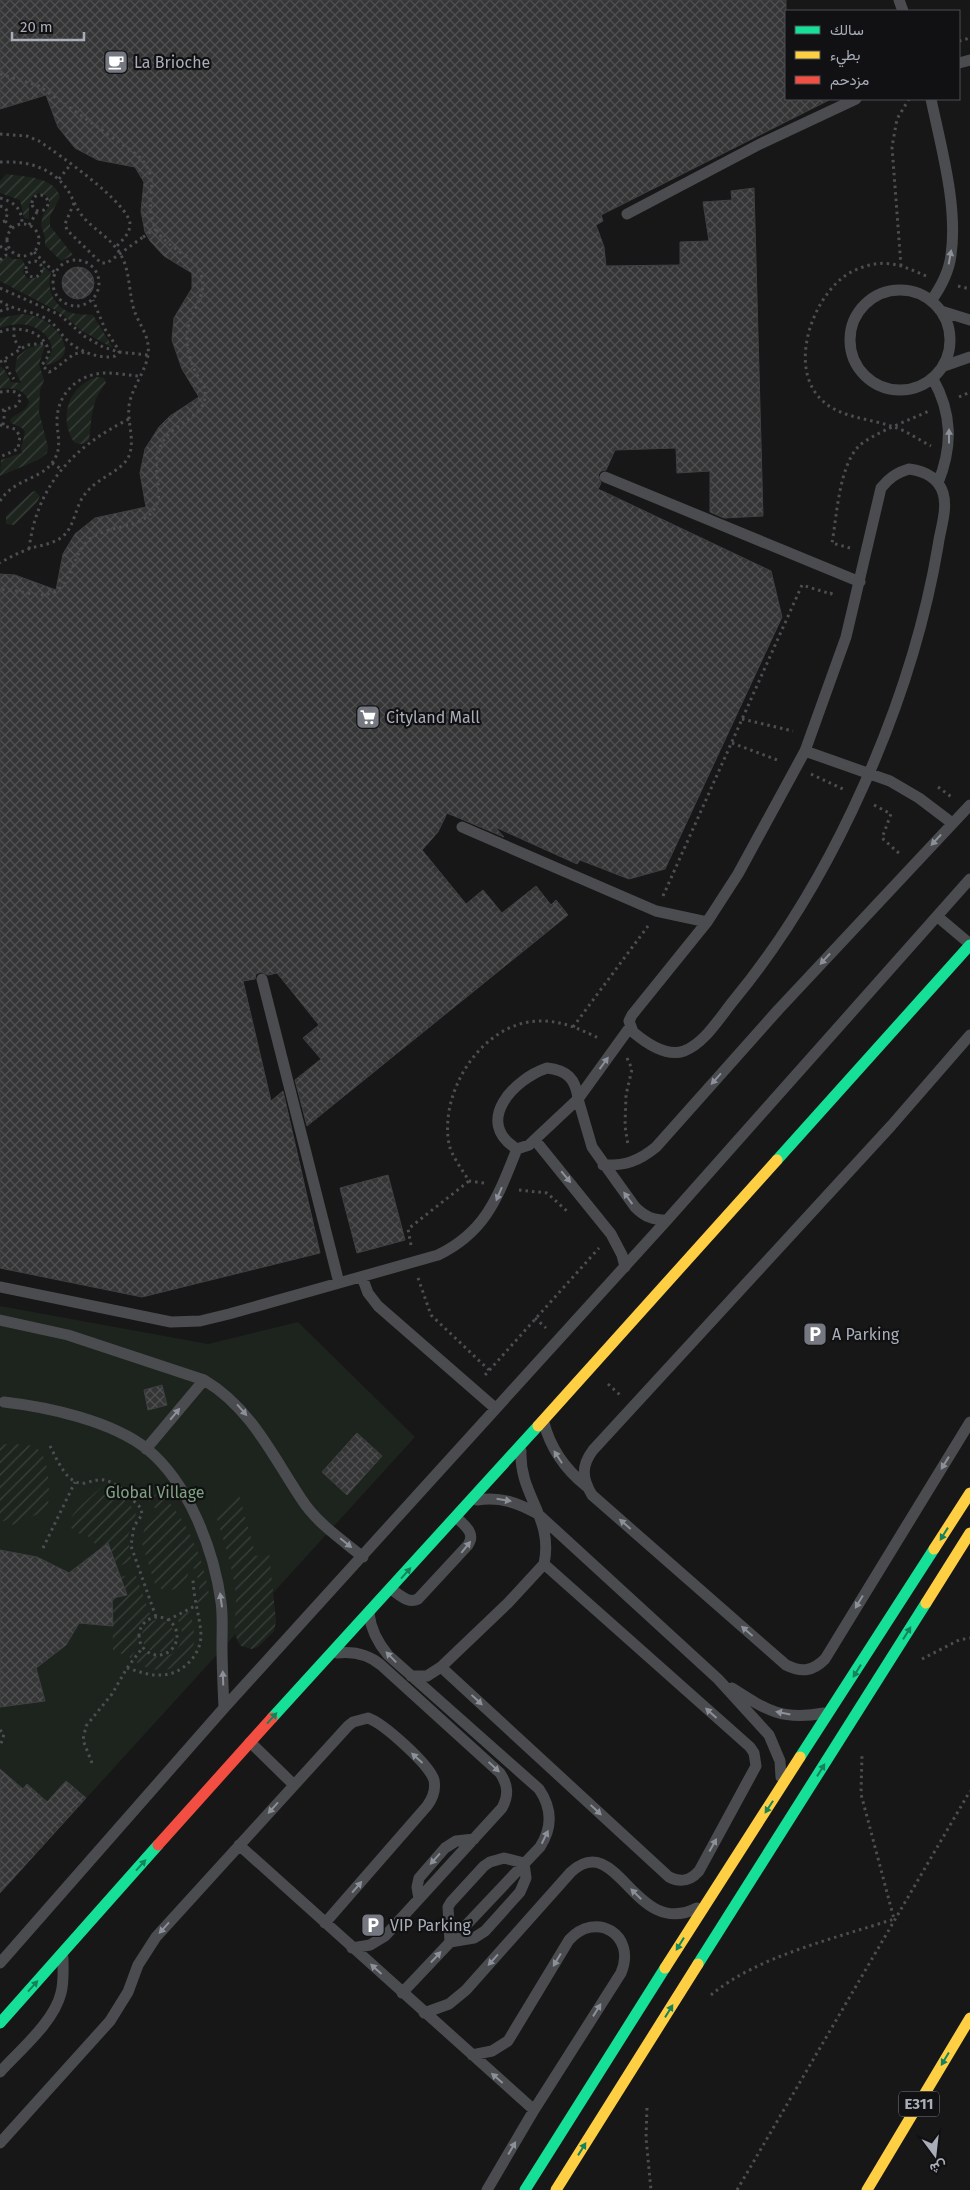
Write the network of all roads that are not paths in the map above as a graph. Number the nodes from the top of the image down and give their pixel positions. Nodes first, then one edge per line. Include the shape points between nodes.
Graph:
1 (854, 100) edge
2 (931, 100) edge
3 (627, 214) dead end
4 (932, 301) junction
5 (941, 311) junction
6 (970, 320) edge
7 (970, 357) edge
8 (944, 366) junction
9 (933, 379) junction
10 (605, 476) dead end
11 (938, 483) junction
12 (860, 582) junction
13 (805, 751) junction
14 (868, 772) junction
15 (970, 805) edge
16 (952, 823) junction
17 (462, 827) dead end
18 (970, 879) edge
19 (938, 917) junction
20 (707, 922) junction
21 (970, 945) edge
22 (262, 979) dead end
23 (630, 1027) junction
24 (970, 1036) edge
25 (578, 1099) junction
26 (535, 1140) junction
27 (517, 1149) junction
28 (603, 1165) junction
29 (668, 1220) junction
30 (624, 1267) junction
31 (362, 1277) junction
32 (339, 1283) junction
33 (0, 1287) edge
34 (0, 1320) edge
35 (204, 1380) junction
36 (4, 1402) dead end
37 (496, 1408) junction
38 (543, 1419) junction
39 (970, 1422) edge
40 (521, 1445) junction
41 (146, 1449) junction
42 (586, 1486) junction
43 (970, 1493) edge
44 (468, 1503) junction
45 (538, 1514) junction
46 (456, 1517) junction
47 (970, 1533) edge
48 (363, 1557) junction
49 (544, 1564) junction
50 (391, 1589) junction
51 (369, 1613) junction
52 (330, 1654) junction
53 (441, 1667) junction
54 (411, 1676) junction
55 (718, 1678) junction
56 (224, 1708) junction
57 (831, 1712) junction
58 (250, 1742) junction
59 (294, 1785) junction
60 (781, 1789) junction
61 (239, 1845) junction
62 (524, 1863) junction
63 (709, 1899) junction
64 (325, 1924) junction
65 (450, 1942) junction
66 (352, 1948) junction
67 (62, 1953) junction
68 (0, 1962) edge
69 (402, 1993) junction
70 (424, 2013) junction
71 (970, 2018) edge
72 (0, 2023) edge
73 (472, 2055) junction
74 (0, 2072) edge
75 (534, 2110) junction
76 (0, 2143) edge
77 (487, 2190) edge
78 (525, 2190) edge
79 (556, 2190) edge
80 (867, 2190) edge

1 - 3 lane via 760,144
4 -> 2 lane via 943,282 952,240 950,196
4 - 5 lane
4 - 9 lane via 916,292 881,293 866,302 855,316 850,332 850,350 856,366 867,380 883,388 900,391 918,388
5 - 6 lane
5 - 8 lane via 948,324 950,338
7 - 8 lane
8 - 9 lane
11 -> 9 lane via 950,438 944,403
10 - 12 lane
11 - 12 lane via 920,470 898,472 888,479 881,488
11 - 14 lane via 944,505 918,634 897,700
12 - 13 lane via 843,647
13 - 14 lane
13 - 20 lane via 738,874
14 - 16 lane via 905,788
14 - 23 lane via 831,851 774,949 697,1044 684,1051 671,1052 655,1047
15 - 16 lane
16 -> 28 lane via 656,1147 632,1162
17 - 20 lane via 656,911
18 - 19 lane
19 - 21 lane
19 - 29 lane
20 - 23 lane via 632,1015
21 - 38 main road
22 - 32 lane
25 -> 23 lane
24 - 42 lane via 593,1450 584,1467
25 - 26 lane
25 - 27 lane via 575,1083 555,1069 547,1068 523,1079 504,1100 499,1113 498,1126 502,1136
25 - 28 lane via 587,1137
26 - 27 lane
26 -> 30 lane via 611,1234 622,1255
27 -> 31 lane via 494,1204 476,1229 464,1239 438,1255
29 -> 28 lane via 644,1216
29 - 30 lane
30 - 37 lane
31 - 32 lane
31 - 37 lane via 378,1306
32 - 33 lane via 200,1321 172,1322
34 - 35 lane via 68,1335
41 -> 35 lane
35 -> 48 lane via 246,1414 313,1514
36 - 41 lane via 78,1417
37 - 48 lane
38 - 40 main road
42 -> 38 lane via 573,1476 554,1450
39 -> 42 lane via 825,1659 807,1671 786,1665 592,1495
40 - 44 main road
40 - 45 lane via 522,1473
56 -> 41 lane via 222,1604 214,1564 190,1504
43 -> 57 main road
44 -> 45 lane via 503,1499
44 - 46 main road
45 - 49 lane via 546,1533
45 - 55 lane
50 -> 46 main road
50 -> 46 lane via 407,1600 418,1599 468,1545 470,1531
79 -> 47 main road
48 - 56 lane
49 - 53 lane
53 -> 49 lane via 669,1877 682,1881 694,1876 754,1773 754,1753
50 - 51 main road
51 - 52 main road
54 -> 51 lane via 381,1646 370,1626
58 -> 52 main road
52 -> 66 lane via 358,1653 374,1659 500,1773 507,1786 506,1802 502,1808 386,1936 370,1945
53 - 54 lane via 427,1676
62 -> 54 lane via 540,1847 549,1828 549,1807 545,1797 539,1788
57 -> 55 lane via 799,1716 765,1709
55 - 60 lane via 769,1735 780,1761
56 - 68 lane
57 - 60 main road
58 - 59 lane
67 -> 58 main road
59 -> 61 lane
64 -> 59 lane via 427,1806 432,1799 434,1782 426,1767 368,1718 348,1726
60 -> 63 main road
61 - 64 lane
61 -> 76 lane via 156,1937 138,1964 119,2008 101,2034
62 - 65 lane
62 - 65 lane via 526,1878 520,1892 485,1931 474,1938
62 - 65 lane via 504,1858 490,1862 450,1902 447,1913
63 -> 70 lane via 690,1911 668,1914 648,1906 603,1863 582,1864 571,1872 466,1990 449,2004
63 -> 78 main road
64 - 66 lane
69 -> 65 lane
69 -> 66 lane
72 -> 67 main road
67 - 74 lane via 63,1978 56,2006 46,2022
69 - 70 lane
70 - 73 lane
71 -> 80 main road, E311
75 -> 73 lane
75 -> 73 lane via 621,1973 626,1953 616,1934 596,1926 576,1933 508,2041 492,2051
77 -> 75 lane

